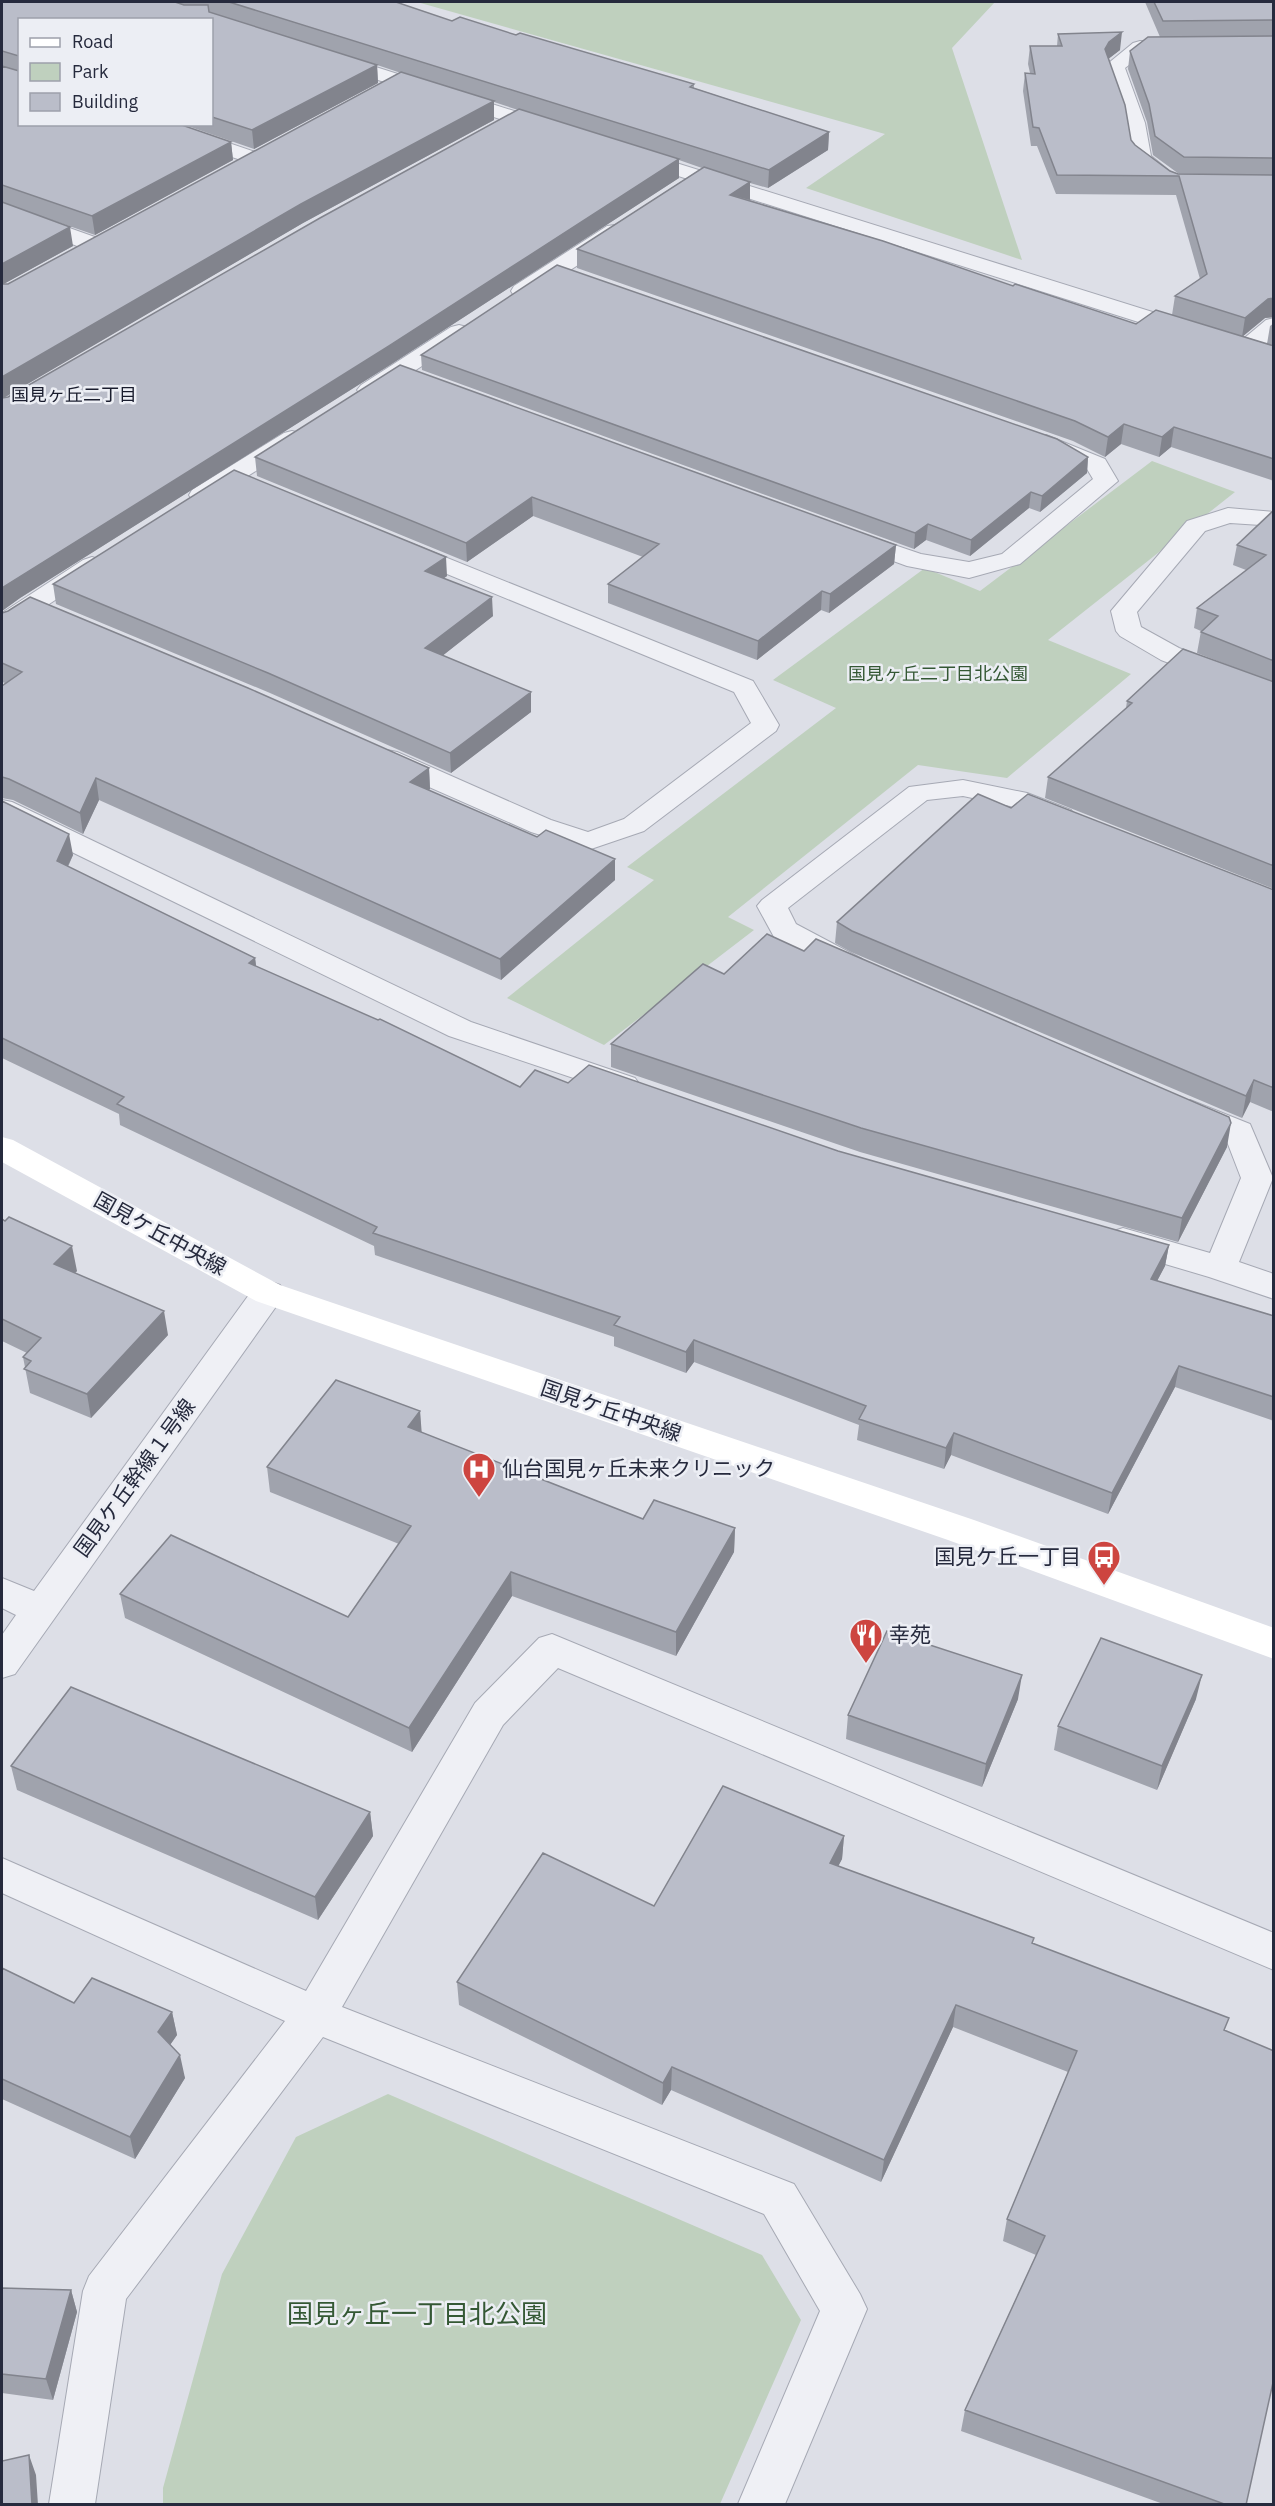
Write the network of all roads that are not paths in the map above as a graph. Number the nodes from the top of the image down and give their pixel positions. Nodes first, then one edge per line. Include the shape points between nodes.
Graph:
1 (1193, 47) edge
2 (311, 52) edge
3 (400, 81) junction
4 (380, 92) edge
5 (516, 118) junction
6 (157, 126) edge
7 (496, 129) edge
8 (570, 135) edge
9 (277, 148) edge
10 (624, 152) edge
11 (257, 159) junction
12 (237, 170) edge
13 (1187, 184) edge
14 (2, 210) edge
15 (632, 220) edge
16 (118, 235) edge
17 (98, 246) junction
18 (69, 261) edge
19 (554, 270) junction
20 (577, 278) edge
21 (506, 302) edge
22 (476, 321) edge
23 (1274, 325) edge
24 (1245, 349) junction
25 (1274, 358) edge
26 (399, 372) junction
27 (421, 380) edge
28 (350, 402) edge
29 (310, 427) edge
30 (1030, 436) edge
31 (187, 505) edge
32 (1274, 519) edge
33 (837, 532) edge
34 (386, 540) edge
35 (109, 555) edge
36 (30, 605) junction
37 (63, 619) edge
38 (2, 624) edge
39 (1274, 695) edge
40 (368, 749) edge
41 (2, 808) edge
42 (1083, 824) edge
43 (872, 975) edge
44 (649, 1093) edge
45 (1168, 1102) edge
46 (2, 1148) edge
47 (1096, 1233) edge
48 (1220, 1268) junction
49 (1274, 1287) edge
50 (268, 1293) junction
51 (2, 1592) edge
52 (39, 1610) junction
53 (1274, 1644) edge
54 (2, 1663) edge
55 (2, 1875) edge
56 (1274, 1952) edge
57 (315, 2015) junction
58 (72, 2505) edge
59 (762, 2505) edge

1 - 13 street via 1140,47 1115,66 1135,123 1141,158 1176,184
2 - 3 street
3 - 4 street
3 - 5 street
5 - 7 street
5 - 8 street
6 - 11 street
9 - 11 street
10 - 24 street via 690,183
11 - 12 street
14 - 17 street
15 - 19 street
16 - 17 street
17 - 18 street
19 - 20 street
19 - 21 street
22 - 26 street
23 - 24 street
24 - 25 street
26 - 27 street
26 - 28 street
29 - 31 street via 243,481
30 - 33 street via 1097,464 1106,481 1011,560 969,570 916,561
32 - 39 street via 1228,515 1196,526 1124,611 1129,632 1170,654
34 - 40 street via 744,687 766,725 634,825 588,841 541,826
35 - 36 street
36 - 37 street
36 - 38 street
41 - 44 street via 460,1029
42 - 43 street via 1017,799 963,788 920,793 772,906 783,930
45 - 48 street via 1239,1132 1257,1178
46 - 50 street, 国見ケ丘中央線
47 - 48 street
48 - 49 street
50 - 52 street, 国見ケ丘幹線１号線
50 - 53 street, 国見ケ丘中央線 via 950,1527
51 - 52 street
52 - 54 street, 国見ケ丘幹線１号線
55 - 57 street
56 - 57 street via 552,1649 489,1714
57 - 58 street via 105,2291
57 - 59 street via 778,2199 844,2309

